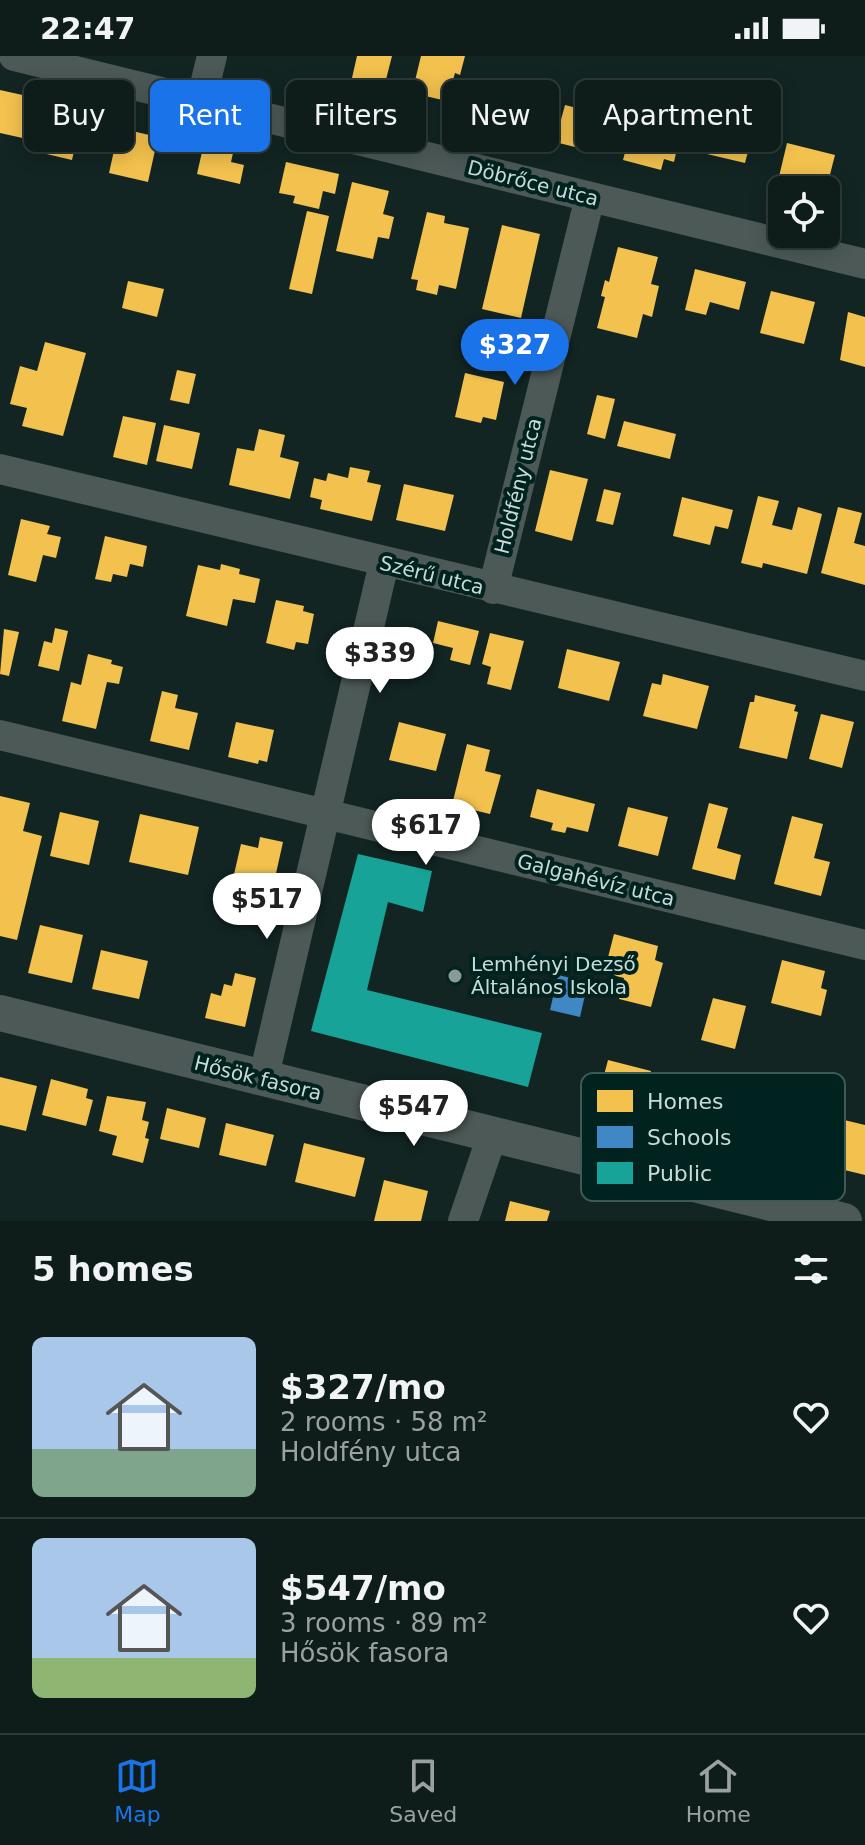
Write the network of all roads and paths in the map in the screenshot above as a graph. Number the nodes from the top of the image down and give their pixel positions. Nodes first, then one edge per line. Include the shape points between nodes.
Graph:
1 (14, 56) edge
2 (212, 56) edge
3 (206, 80) edge
4 (150, 89) edge
5 (270, 118) edge
6 (590, 197) junction
7 (865, 264) edge
8 (0, 469) edge
9 (384, 563) junction
10 (493, 589) junction
11 (865, 676) edge
12 (0, 735) edge
13 (324, 815) junction
14 (865, 945) edge
15 (0, 1013) edge
16 (263, 1080) junction
17 (492, 1136) junction
18 (581, 1157) edge
19 (761, 1201) edge
20 (463, 1221) edge
21 (844, 1221) edge

1 - 4 street, Döbrőce utca
2 - 3 street
5 - 6 street, Döbrőce utca
6 - 7 street, Döbrőce utca
6 - 10 street, Holdfény utca
8 - 9 street, Szérű utca
9 - 10 street, Szérű utca
9 - 13 street
10 - 11 street, Szérű utca
12 - 13 street, Galgahévíz utca
13 - 14 street, Galgahévíz utca
13 - 16 street
15 - 16 street, Hősök fasora
16 - 17 street, Hősök fasora
17 - 18 street, Hősök fasora
17 - 20 street
19 - 21 street, Hősök fasora

